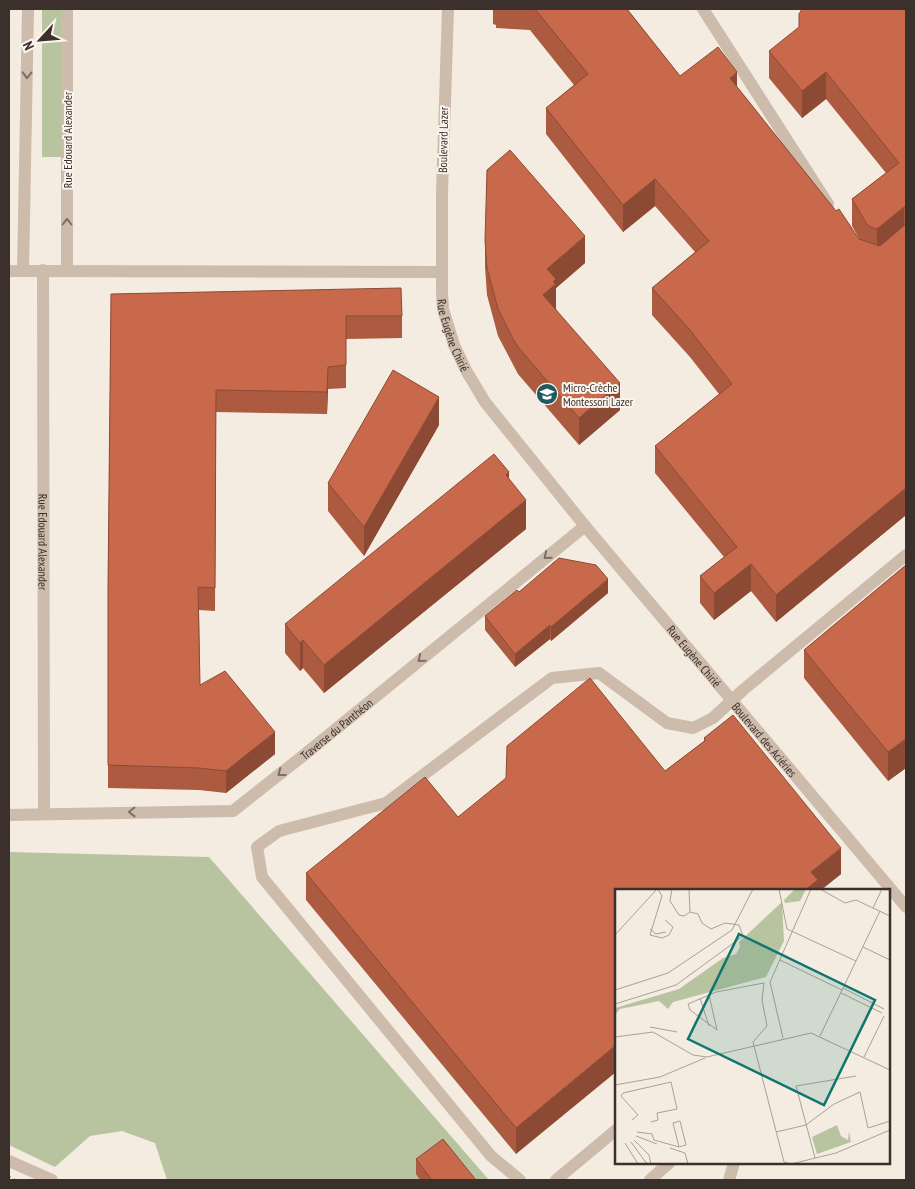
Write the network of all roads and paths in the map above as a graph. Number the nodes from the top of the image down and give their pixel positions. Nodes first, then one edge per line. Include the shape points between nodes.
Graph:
1 (28, 9) edge
2 (67, 9) edge
3 (448, 9) edge
4 (703, 9) edge
5 (836, 217) edge
6 (43, 270) junction
7 (9, 271) edge
8 (23, 271) junction
9 (67, 271) junction
10 (441, 272) junction
11 (585, 526) junction
12 (906, 554) edge
13 (732, 700) junction
14 (9, 814) edge
15 (44, 814) junction
16 (906, 907) edge
17 (615, 1131) edge
18 (9, 1161) edge
19 (668, 1164) edge
20 (734, 1164) edge
21 (52, 1180) edge
22 (520, 1180) edge
23 (556, 1180) edge
24 (650, 1180) edge
25 (729, 1180) edge

1 -> 8 street
9 -> 2 street, Rue Edouard Alexander
3 - 10 street, Boulevard Lazer
4 - 5 street
6 - 8 street
6 - 9 street
6 - 15 street, Rue Edouard Alexander
7 - 8 street
9 - 10 street
10 - 11 street, Rue Eugène Chirié via 443,309 454,345 467,372 485,402
11 - 13 street, Rue Eugène Chirié
11 -> 15 street, Traverse du Panthéon via 233,811
12 - 13 street, Boulevard des Aciéries
13 - 16 street, Boulevard des Aciéries
13 - 22 street via 713,718 693,728 667,724 599,673 552,678 386,803 279,831 257,847 262,877 491,1156
14 - 15 street
17 - 23 street
18 - 21 street
19 - 24 street
20 - 25 street

